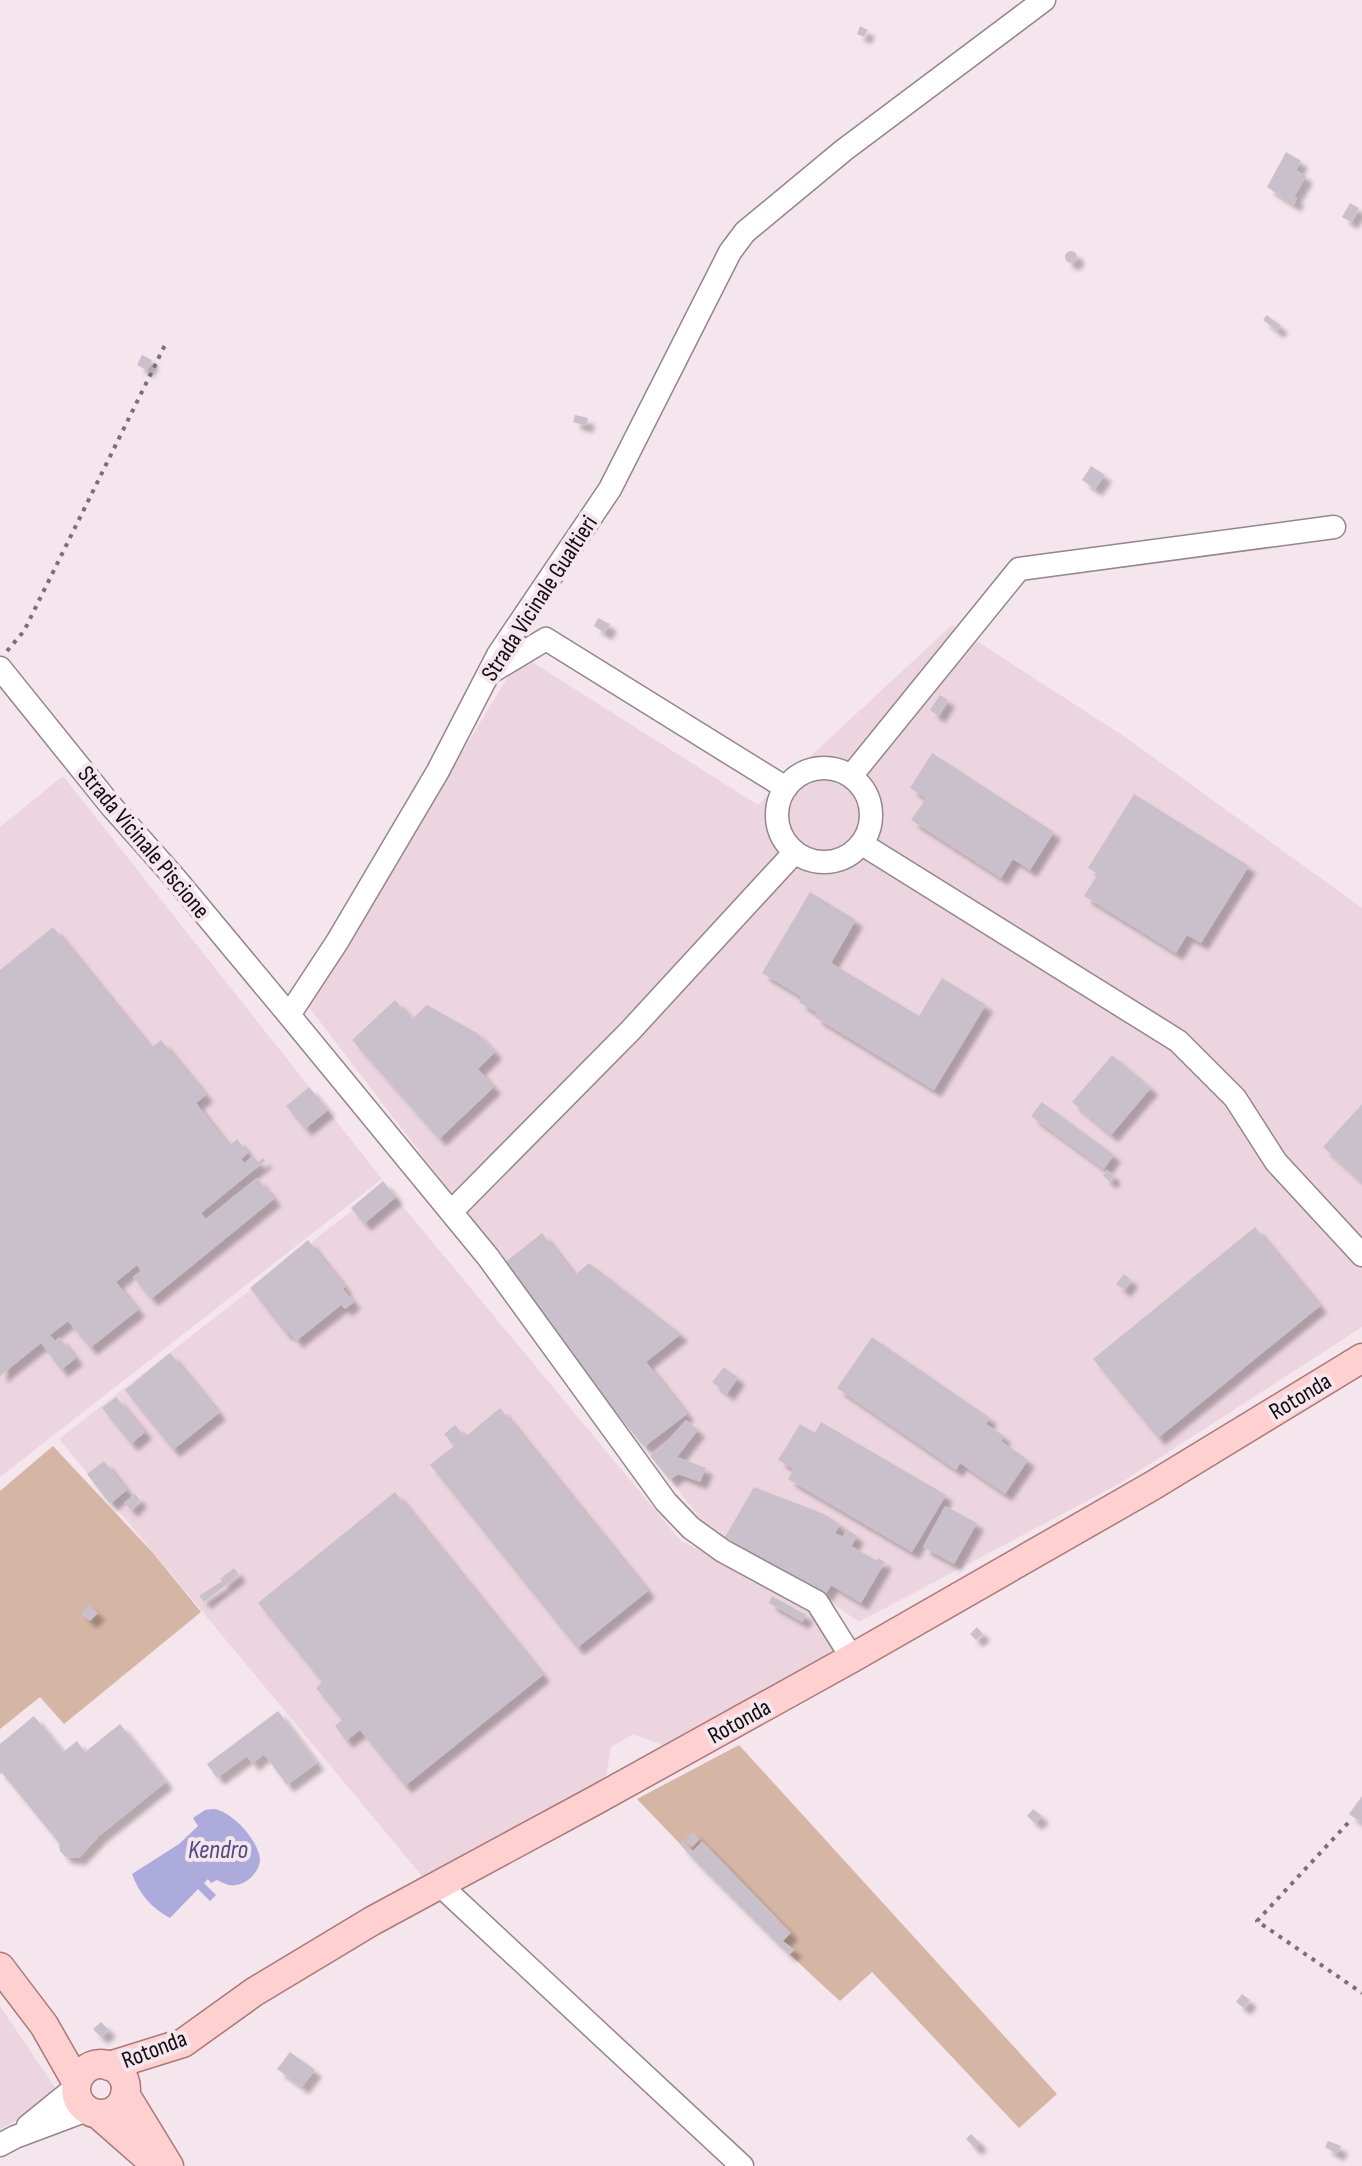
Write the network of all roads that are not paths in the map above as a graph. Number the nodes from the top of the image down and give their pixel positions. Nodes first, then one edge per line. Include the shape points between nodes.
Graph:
1 (1044, 0) edge
2 (1334, 527) dead end
3 (0, 668) edge
4 (489, 674) junction
5 (851, 776) junction
6 (786, 788) junction
7 (862, 844) junction
8 (794, 853) junction
9 (289, 1015) junction
10 (451, 1212) junction
11 (1362, 1255) edge
12 (1362, 1358) edge
13 (852, 1658) junction
14 (440, 1885) junction
15 (0, 1967) edge
16 (44, 2025) junction
17 (183, 2043) junction
18 (106, 2065) junction
19 (126, 2093) junction
20 (85, 2099) junction
21 (7, 2141) edge
22 (157, 2166) edge
23 (169, 2166) edge
24 (742, 2166) edge

1 - 4 street, Strada Vicinale Gualtieri via 745,232 610,489
2 - 5 street via 1019,569
3 - 9 street, Strada Vicinale Piscione
4 - 6 street via 546,639
4 - 9 street, Strada Vicinale Gualtieri via 438,771
5 - 6 street via 820,768 805,772
5 - 7 street via 869,800 869,831
6 - 8 street via 776,809 777,825
7 - 8 street via 851,855 822,863
7 - 11 street via 1178,1041 1235,1098 1276,1162
8 - 10 street via 630,1031
9 - 10 street
10 - 13 street via 666,1502 723,1551 817,1602
12 - 13 main road, Rotonda
13 - 14 main road, Rotonda
14 - 17 main road, Rotonda via 254,1992
14 - 24 street
15 - 16 main road
16 - 18 main road
16 - 20 main road
17 - 18 main road, Rotonda
17 - 19 main road
18 - 19 main road via 124,2079
18 - 20 main road via 91,2066 81,2074
19 - 20 main road via 112,2112
19 - 23 main road
20 - 21 street
20 - 22 main road

